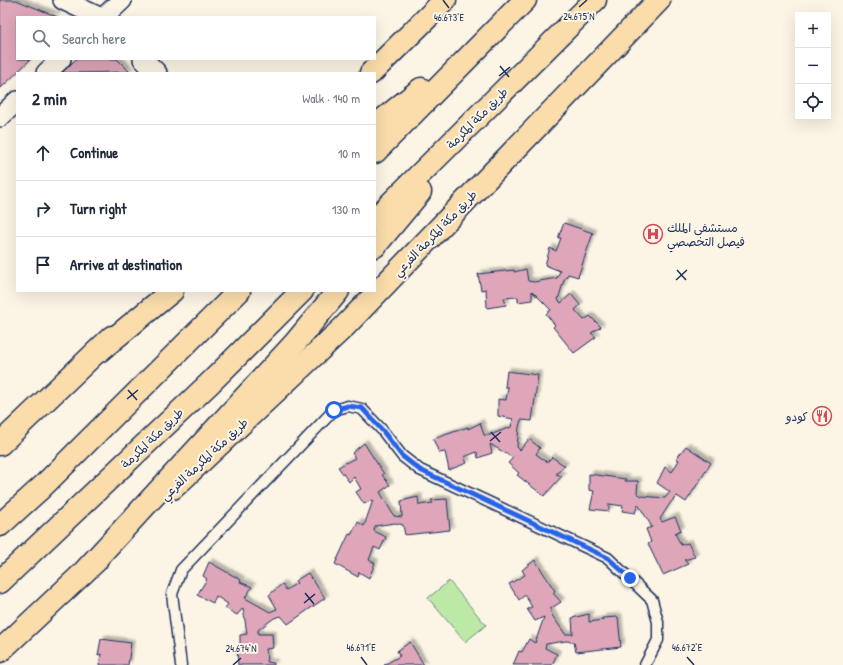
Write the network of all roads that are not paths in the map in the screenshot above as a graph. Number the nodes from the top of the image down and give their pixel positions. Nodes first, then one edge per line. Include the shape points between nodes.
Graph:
1 (63, 0) edge
2 (122, 0) edge
3 (445, 0) edge
4 (524, 0) edge
5 (595, 0) edge
6 (659, 0) edge
7 (97, 16) edge
8 (105, 16) edge
9 (507, 18) junction
10 (60, 60) edge
11 (144, 60) edge
12 (47, 72) edge
13 (156, 72) edge
14 (372, 72) edge
15 (502, 93) junction
16 (16, 102) edge
17 (0, 117) edge
18 (376, 125) edge
19 (376, 151) edge
20 (376, 218) edge
21 (376, 245) edge
22 (155, 292) edge
23 (171, 292) edge
24 (238, 292) edge
25 (301, 292) edge
26 (337, 292) edge
27 (99, 351) junction
28 (0, 444) edge
29 (0, 525) edge
30 (82, 574) junction
31 (0, 582) edge
32 (0, 643) edge
33 (0, 651) edge
34 (0, 661) edge
35 (181, 665) edge
36 (645, 665) edge

1 - 7 street
2 - 8 street
3 - 14 main road
4 - 9 main road
5 - 15 main road, طريق مكة المكرمة
6 - 30 main road, طريق مكة المكرمة الفرعي via 344,327
9 - 18 main road
9 - 19 main road
10 - 12 street
11 - 13 street
15 - 20 main road, طريق مكة المكرمة
15 - 21 main road
16 - 17 street
22 - 27 main road
23 - 27 main road
24 - 29 main road via 41,488
25 - 31 main road, طريق مكة المكرمة via 211,382
26 - 30 main road via 295,343
27 - 28 main road
30 - 32 main road
30 - 33 main road
30 - 34 main road
35 - 36 lane via 172,594 181,570 334,410 348,406 362,408 402,456 420,470 608,558 652,600 658,622 658,640

